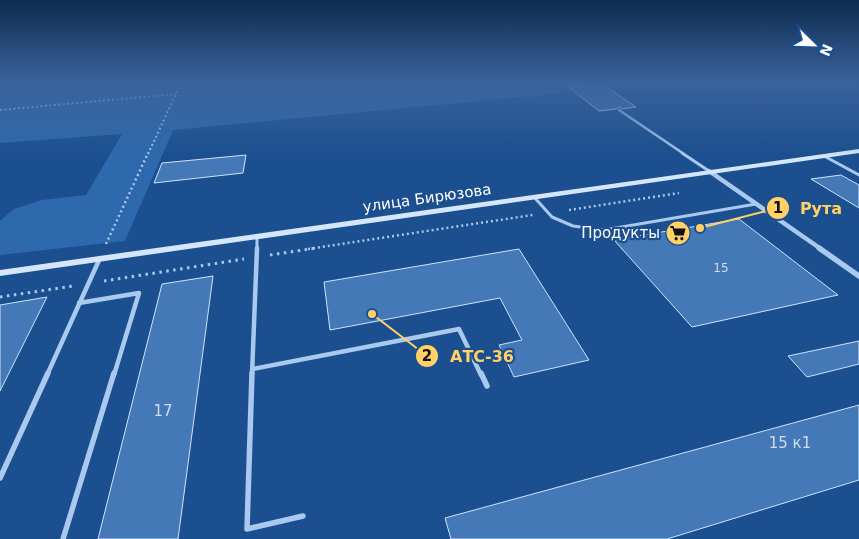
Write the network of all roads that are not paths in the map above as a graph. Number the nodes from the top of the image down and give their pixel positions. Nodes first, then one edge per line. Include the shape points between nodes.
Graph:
1 (619, 110) dead end
2 (859, 151) edge
3 (824, 156) junction
4 (709, 172) junction
5 (859, 175) edge
6 (534, 196) junction
7 (756, 204) junction
8 (257, 236) junction
9 (100, 258) junction
10 (0, 273) edge
11 (859, 276) edge
12 (79, 303) junction
13 (252, 369) junction
14 (487, 386) dead end
15 (0, 478) edge
16 (303, 516) dead end
17 (63, 539) edge

1 - 4 lane
2 - 3 main road, улица Бирюзова
3 - 4 main road, улица Бирюзова
3 - 5 lane
4 - 6 main road, улица Бирюзова
4 - 7 street
6 - 7 lane via 552,217 573,226 604,230
6 - 8 main road, улица Бирюзова
7 - 11 street
8 - 9 main road, улица Бирюзова
8 - 13 lane
9 - 10 main road, улица Бирюзова
9 - 12 lane
12 - 15 lane
12 - 17 lane via 139,293
13 - 14 lane via 459,329
13 - 16 lane via 248,528

